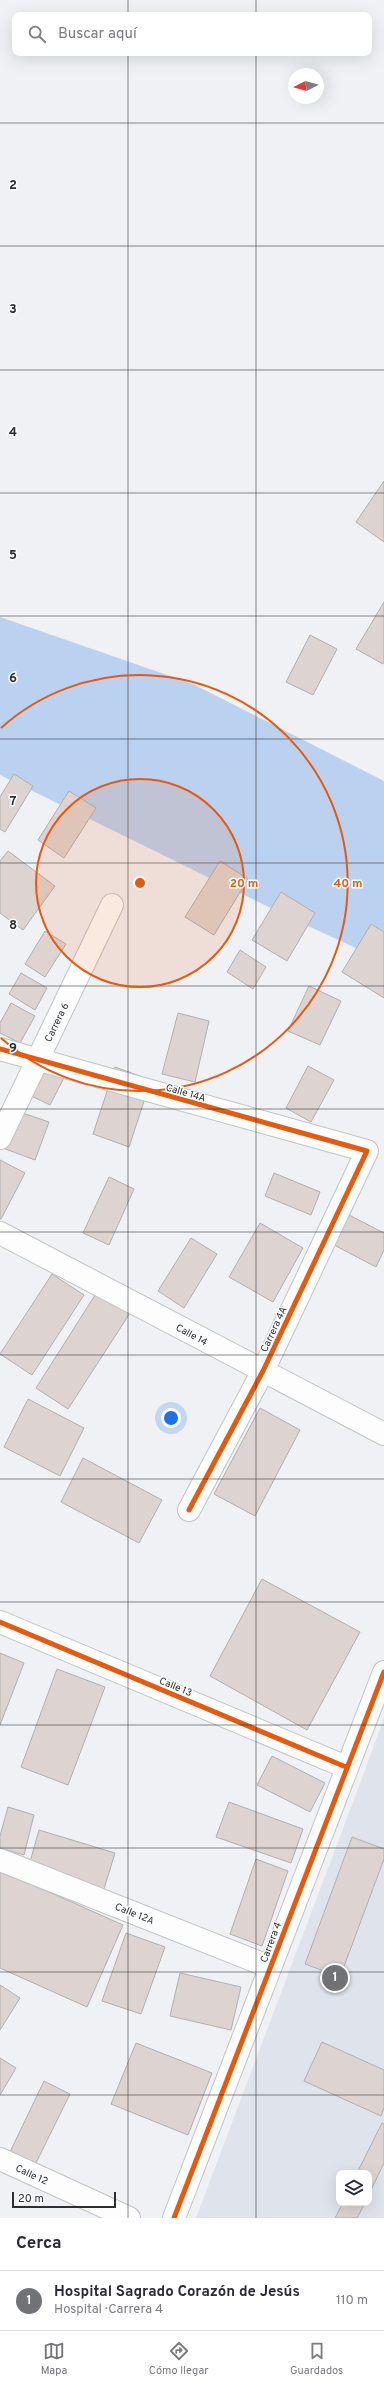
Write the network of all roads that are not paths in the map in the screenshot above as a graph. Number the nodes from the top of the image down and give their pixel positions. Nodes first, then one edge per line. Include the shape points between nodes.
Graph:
1 (112, 905) dead end
2 (0, 1049) edge
3 (38, 1060) junction
4 (0, 1138) edge
5 (367, 1151) joint
6 (0, 1233) edge
7 (263, 1371) junction
8 (384, 1434) edge
9 (189, 1510) dead end
10 (0, 1622) edge
11 (384, 1672) edge
12 (346, 1767) junction
13 (0, 1860) edge
14 (270, 1967) junction
15 (0, 2159) edge
16 (128, 2218) edge
17 (174, 2218) edge

1 - 3 street, Carrera 6
2 - 3 street, Calle 14A
3 - 4 street, Carrera 6
3 - 5 street, Calle 14A
5 - 7 street, Carrera 4A
6 - 7 street, Calle 14
7 - 8 street, Calle 14
7 - 9 street, Carrera 4A
10 - 12 street, Calle 13
11 - 12 street, Carrera 4
12 - 14 street, Carrera 4
13 - 14 street, Calle 12A
14 - 17 street, Carrera 4
15 - 16 street, Calle 12

